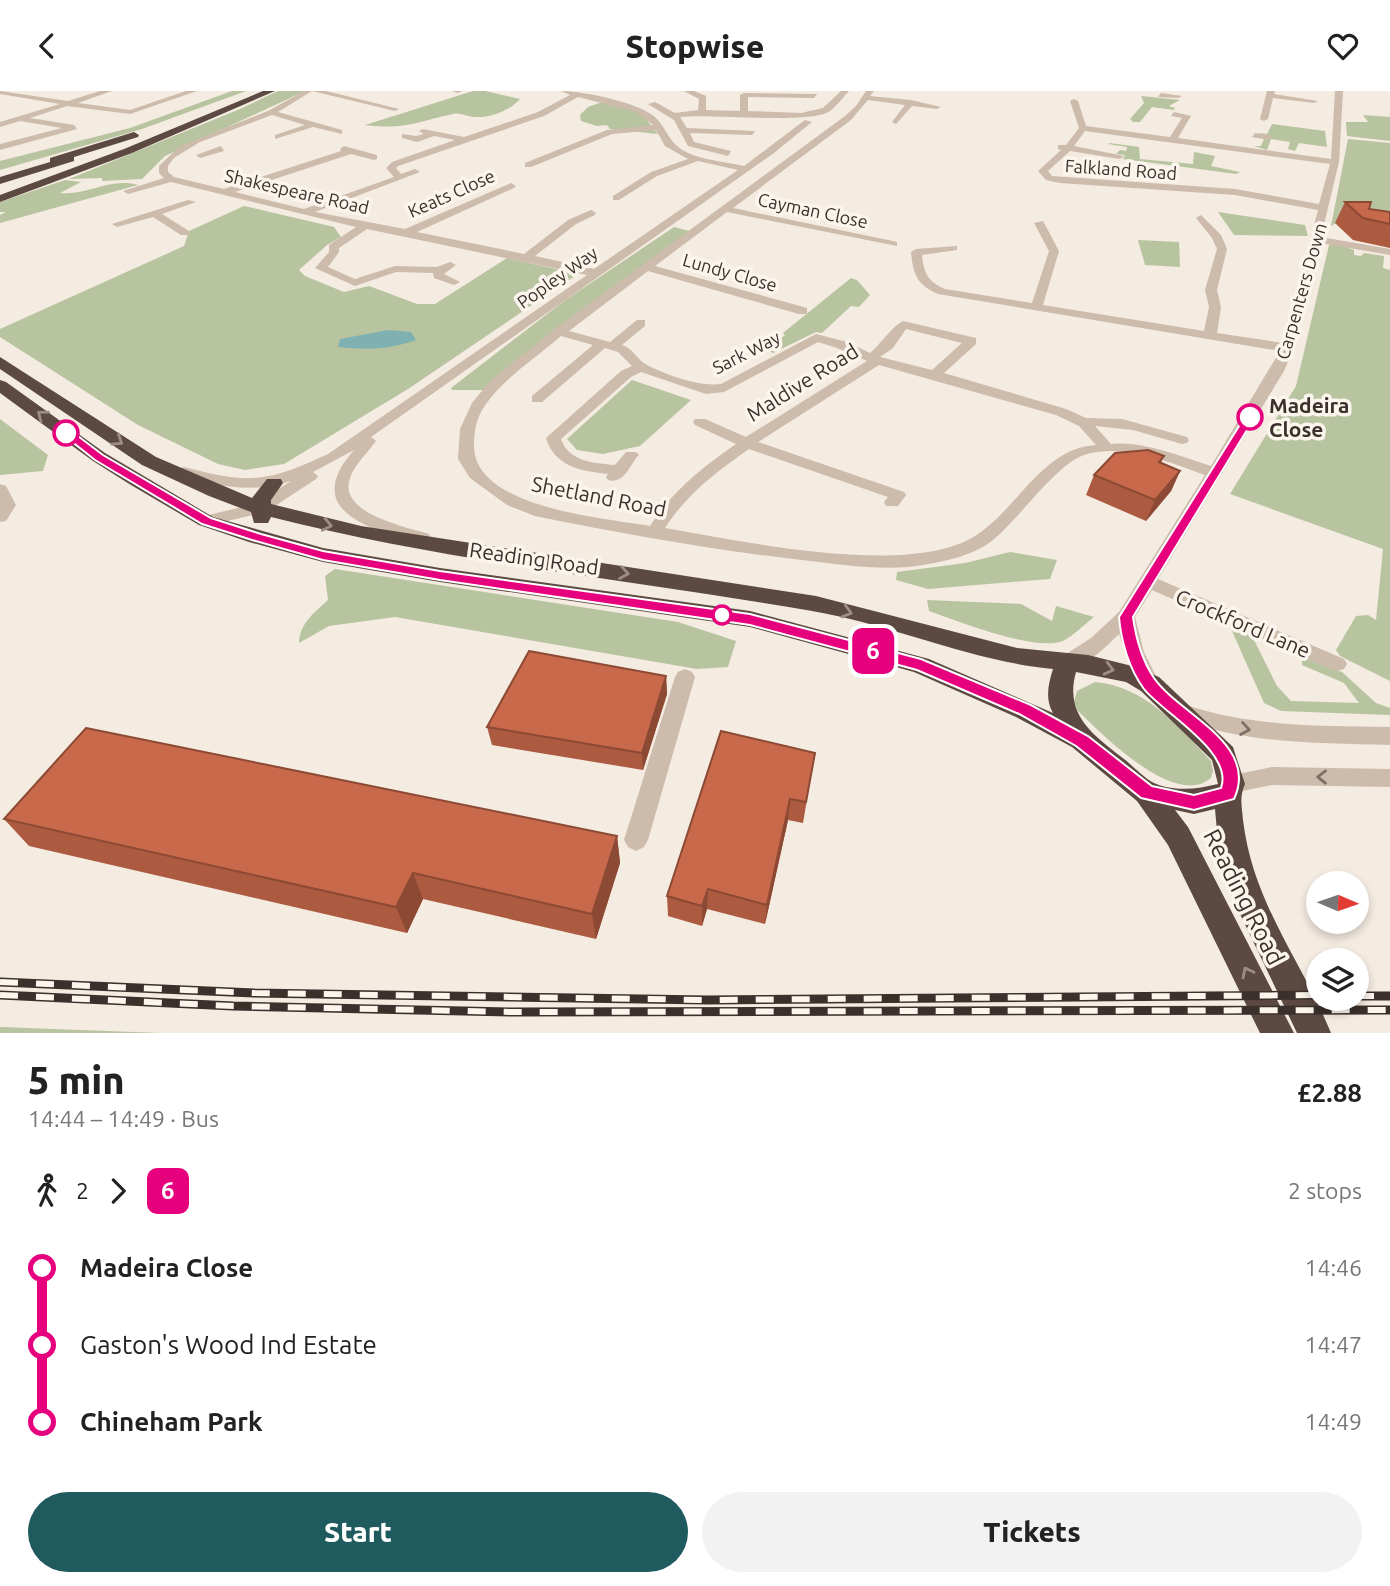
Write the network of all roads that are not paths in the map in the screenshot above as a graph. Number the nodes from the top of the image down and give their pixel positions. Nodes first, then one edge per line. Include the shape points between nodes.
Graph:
1 (26, 91) edge
2 (108, 91) edge
3 (194, 91) edge
4 (255, 91) edge
5 (271, 91) edge
6 (309, 91) edge
7 (316, 91) edge
8 (565, 91) edge
9 (606, 91) edge
10 (688, 91) edge
11 (845, 91) edge
12 (1339, 91) edge
13 (0, 92) edge
14 (746, 93) edge
15 (578, 94) junction
16 (811, 94) edge
17 (869, 94) edge
18 (1271, 94) edge
19 (15, 95) junction
20 (592, 98) junction
21 (1073, 101) dead end
22 (1314, 101) dead end
23 (911, 102) junction
24 (69, 103) junction
25 (652, 104) dead end
26 (937, 107) dead end
27 (395, 109) dead end
28 (702, 111) junction
29 (272, 113) junction
30 (725, 113) junction
31 (744, 113) junction
32 (1174, 114) dead end
33 (676, 115) junction
34 (20, 119) junction
35 (805, 119) junction
36 (1264, 119) dead end
37 (343, 120) dead end
38 (895, 121) dead end
39 (0, 125) edge
40 (318, 125) junction
41 (187, 127) junction
42 (659, 127) junction
43 (1083, 128) junction
44 (156, 129) junction
45 (687, 130) junction
46 (423, 131) dead end
47 (725, 131) junction
48 (339, 132) dead end
49 (434, 133) junction
50 (405, 136) dead end
51 (278, 137) dead end
52 (1268, 137) dead end
53 (1174, 138) junction
54 (464, 140) junction
55 (738, 143) dead end
56 (1054, 146) dead end
57 (0, 147) edge
58 (186, 147) junction
59 (1069, 147) junction
60 (1249, 149) junction
61 (353, 150) junction
62 (391, 152) dead end
63 (728, 153) dead end
64 (327, 154) dead end
65 (200, 155) dead end
66 (1120, 156) dead end
67 (374, 157) dead end
68 (413, 157) junction
69 (695, 159) junction
70 (1335, 162) junction
71 (528, 165) dead end
72 (745, 169) junction
73 (415, 172) dead end
74 (0, 174) edge
75 (400, 178) junction
76 (171, 179) junction
77 (0, 181) edge
78 (1240, 181) dead end
79 (511, 187) dead end
80 (0, 188) edge
81 (225, 192) junction
82 (1235, 192) junction
83 (155, 196) dead end
84 (615, 198) dead end
85 (0, 199) edge
86 (166, 201) dead end
87 (191, 202) dead end
88 (176, 206) junction
89 (1324, 208) junction
90 (725, 209) junction
91 (113, 212) dead end
92 (305, 212) junction
93 (154, 213) junction
94 (591, 213) dead end
95 (1201, 218) dead end
96 (130, 219) junction
97 (1040, 223) dead end
98 (117, 224) dead end
99 (365, 225) junction
100 (178, 232) dead end
101 (406, 237) junction
102 (1316, 239) junction
103 (897, 245) dead end
104 (953, 248) dead end
105 (1390, 252) edge
106 (527, 257) junction
107 (646, 267) junction
108 (595, 274) junction
109 (454, 282) dead end
110 (1037, 306) junction
111 (804, 311) dead end
112 (641, 323) dead end
113 (559, 332) junction
114 (1210, 334) junction
115 (607, 345) junction
116 (1288, 348) junction
117 (874, 360) junction
118 (0, 362) edge
119 (637, 363) junction
120 (935, 375) junction
121 (0, 385) edge
122 (537, 399) dead end
123 (410, 403) junction
124 (700, 422) dead end
125 (1084, 423) junction
126 (1185, 442) dead end
127 (747, 443) junction
128 (1106, 447) junction
129 (631, 455) dead end
130 (333, 457) junction
131 (149, 461) junction
132 (1216, 473) junction
133 (274, 483) junction
134 (0, 489) edge
135 (892, 502) dead end
136 (260, 508) junction
137 (0, 517) edge
138 (206, 521) junction
139 (655, 531) junction
140 (449, 548) junction
141 (1149, 582) junction
142 (545, 590) junction
143 (1126, 617) junction
144 (1067, 663) junction
145 (1337, 664) dead end
146 (685, 677) dead end
147 (1150, 684) junction
148 (1180, 710) junction
149 (1390, 736) edge
150 (1082, 741) junction
151 (1390, 778) edge
152 (1230, 789) junction
153 (1147, 793) junction
154 (636, 840) dead end
155 (1278, 1033) edge
156 (1314, 1033) edge

1 - 19 street
2 - 24 street
3 - 24 street via 130,112
4 - 44 highway
5 - 41 highway
6 - 29 street
7 - 27 street
8 - 15 street
9 - 20 street
10 - 28 street via 704,98
11 - 35 street, Popley Way via 834,105
12 - 70 street, Carpenters Down
13 - 19 street
14 - 16 street via 792,100
14 - 31 street
15 - 20 street
15 - 54 street via 541,114
17 - 23 street
17 - 90 street, Shetland Road via 848,118
18 - 22 street
18 - 36 street
19 - 24 street
20 - 42 street via 639,110
21 - 43 street
23 - 26 street
23 - 38 street
24 - 34 street
25 - 33 street
28 - 30 street
28 - 33 street
29 - 40 street
29 - 58 street
30 - 31 street
30 - 47 street
31 - 35 street
32 - 53 street, Falkland Road via 1187,116
33 - 45 street
34 - 39 street
34 - 57 street via 74,127
35 - 72 street, Popley Way
37 - 40 street
40 - 48 street
40 - 51 street
41 - 80 highway
41 - 85 highway
42 - 69 street via 668,144
42 - 71 street via 610,132
43 - 53 street, Falkland Road
43 - 59 street, Falkland Road
44 - 74 highway
44 - 77 highway
45 - 47 street
45 - 63 street via 695,146
46 - 49 street
47 - 55 street via 755,131
49 - 50 street via 417,139
49 - 54 street
52 - 60 street via 1255,134
53 - 60 street, Falkland Road
54 - 68 street
56 - 59 street, Falkland Road
58 - 65 street via 216,150
58 - 76 street via 163,166
59 - 66 street, Falkland Road
59 - 82 street, Falkland Road via 1045,169 1045,175 1066,181
60 - 70 street, Falkland Road
61 - 64 street
61 - 67 street
61 - 81 street
62 - 68 street
68 - 75 street via 391,168
69 - 72 street
69 - 84 street via 671,165
70 - 89 street, Carpenters Down
72 - 108 street, Popley Way
73 - 75 street
75 - 92 street
76 - 81 street, Shakespeare Road
76 - 83 street via 133,190
78 - 82 street
79 - 101 street, Keats Close
81 - 92 street, Shakespeare Road
82 - 89 street, Falkland Road
86 - 88 street
87 - 88 street
88 - 93 street
89 - 102 street, Carpenters Down
90 - 103 street, Cayman Close
90 - 107 street, Shetland Road
91 - 96 street
92 - 99 street, Shakespeare Road
93 - 96 street
93 - 100 street
94 - 106 street
95 - 114 street via 1222,249 1211,289 1215,307
96 - 98 street
97 - 110 street via 1054,251
99 - 101 street, Shakespeare Road
99 - 109 street via 333,247 321,268 355,283 395,269 445,268 440,279
101 - 106 street, Shakespeare Road
102 - 105 street
102 - 116 street, Carpenters Down
104 - 110 street via 916,252 924,284 942,292
106 - 108 street, Shakespeare Road
107 - 111 street, Lundy Close
107 - 113 street, Shetland Road
108 - 123 street, Popley Way
110 - 114 street
112 - 115 street
113 - 115 street, Sark Way
113 - 139 street, Shetland Road via 495,384 477,406 467,429 466,459 494,490 535,511
114 - 116 street
115 - 119 street, Sark Way via 623,349
115 - 122 street
116 - 132 street, Carpenters Down
117 - 119 street, Sark Way via 816,338 724,389 706,390
117 - 120 street, Maldive Road
117 - 120 street via 904,325 971,341
117 - 127 street, Maldive Road
118 -> 131 highway, Reading Road
119 - 129 street via 553,438 555,448 567,460 616,474
120 - 125 street, Maldive Road
138 -> 121 highway, Reading Road via 99,457
123 - 130 street, Popley Way
123 - 140 street via 356,454 344,473 341,497 364,519
124 - 127 street
125 - 126 street, Maldive Road via 1126,422
125 - 128 street, Maldive Road
127 - 135 street via 898,495
127 - 139 street, Maldive Road via 696,480
128 - 132 street, Shetland Road via 1148,451
128 - 139 street, Shetland Road via 1070,456 983,539 936,558 836,558
130 - 133 street, Popley Way
130 - 136 street, Popley Way via 291,491
131 - 133 street, Popley Way via 239,485
131 - 136 highway, Reading Road
132 - 141 street, Carpenters Down
133 - 136 highway via 261,499
134 - 137 street via 8,505
136 - 138 street, Popley Way
136 -> 140 highway, Reading Road
136 - 142 highway via 261,520 295,535 342,548 529,580
138 - 142 highway, Reading Road via 323,555
140 -> 144 highway, Reading Road via 816,604 959,644
141 - 143 street, Carpenters Down
141 - 145 street, Crockford Lane
142 - 150 highway, Reading Road via 750,619 858,646 921,665 1025,710
143 - 144 street, Carpenters Down
143 - 147 street via 1136,659
144 -> 147 highway, Reading Road via 1111,669
144 - 150 highway via 1060,686 1061,705
146 - 154 street
147 - 148 highway, Reading Road
148 -> 149 street via 1209,723 1252,731
148 - 152 highway, Reading Road via 1224,755
150 - 153 highway
151 -> 152 street via 1272,776
152 - 153 highway via 1194,803
152 - 156 highway, Reading Road via 1233,854 1245,893
155 -> 153 highway, Reading Road via 1178,836

